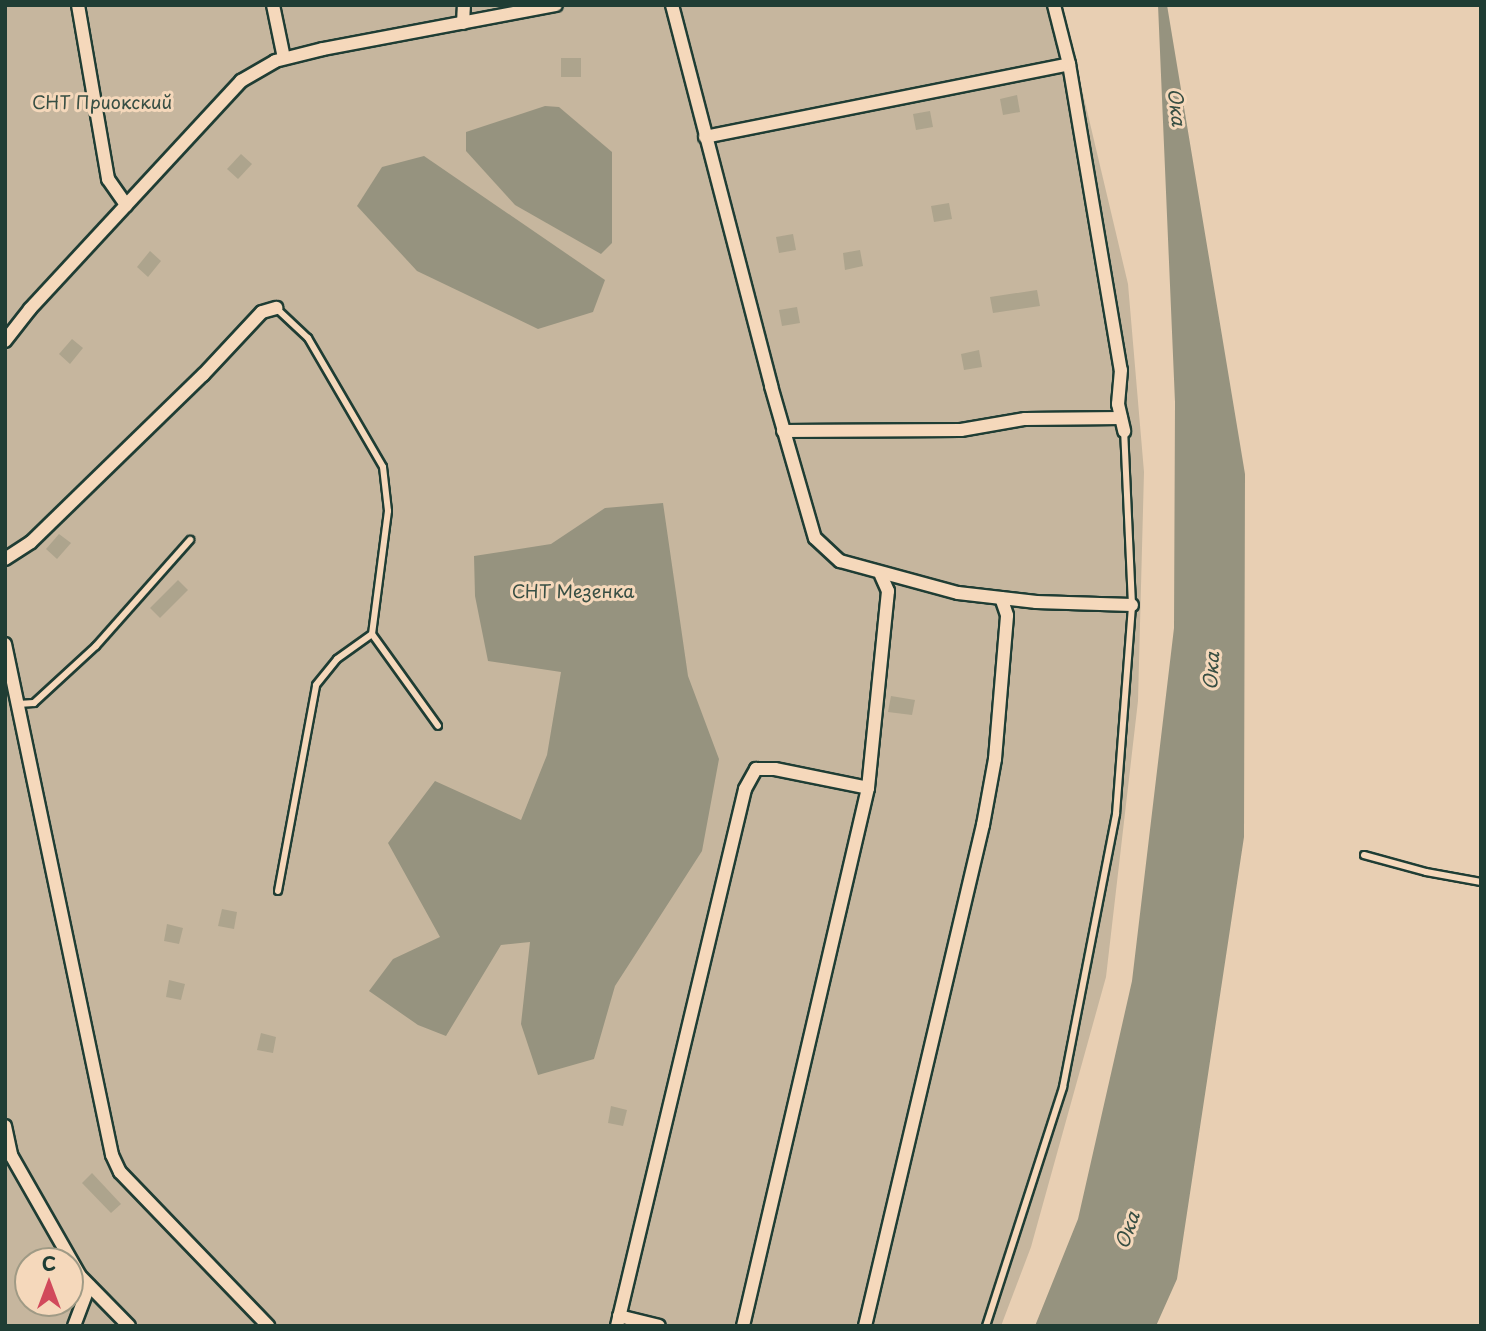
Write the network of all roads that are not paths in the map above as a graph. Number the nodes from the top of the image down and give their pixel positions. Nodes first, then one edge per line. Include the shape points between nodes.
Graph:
1 (78, 5) edge
2 (273, 5) edge
3 (464, 5) edge
4 (556, 5) edge
5 (672, 5) edge
6 (1054, 5) edge
7 (463, 23) junction
8 (284, 58) junction
9 (1069, 64) junction
10 (705, 137) junction
11 (126, 205) junction
12 (276, 308) joint
13 (5, 341) edge
14 (1123, 424) junction
15 (783, 430) junction
16 (190, 540) dead end
17 (5, 558) edge
18 (881, 575) junction
19 (1001, 598) junction
20 (1132, 605) junction
21 (372, 635) junction
22 (5, 644) edge
23 (16, 704) junction
24 (438, 726) dead end
25 (868, 788) junction
26 (1364, 855) dead end
27 (1481, 882) edge
28 (278, 891) dead end
29 (5, 1126) edge
30 (89, 1286) junction
31 (618, 1321) edge
32 (74, 1326) edge
33 (129, 1326) edge
34 (268, 1326) edge
35 (659, 1326) edge
36 (743, 1326) edge
37 (865, 1326) edge
38 (986, 1326) edge

1 - 11 street via 108,179
2 - 8 street
3 - 7 street
4 - 7 street
5 - 10 street
6 - 9 street
7 - 8 street
8 - 11 street via 241,81
9 - 10 street
9 - 14 street via 1121,370 1118,404
10 - 15 street
11 - 13 street
12 - 17 street via 262,312 31,542
12 - 21 lane via 309,338 383,467 388,511
14 - 15 street via 1025,419 961,430
14 - 20 lane
15 - 18 street via 815,538 840,561
16 - 23 lane via 96,646 34,702
18 - 19 street
18 - 25 street via 888,591
19 - 20 street
19 - 37 street via 1006,628 995,759 983,825
20 - 38 lane via 1116,814 1063,1087
21 - 24 lane
21 - 28 lane via 337,659 316,685
22 - 23 street
23 - 34 street via 112,1155 120,1172
25 - 31 street via 756,769 745,789
25 - 36 street
26 - 27 lane
29 - 30 street via 10,1155
30 - 32 street
30 - 33 street
31 - 35 street

